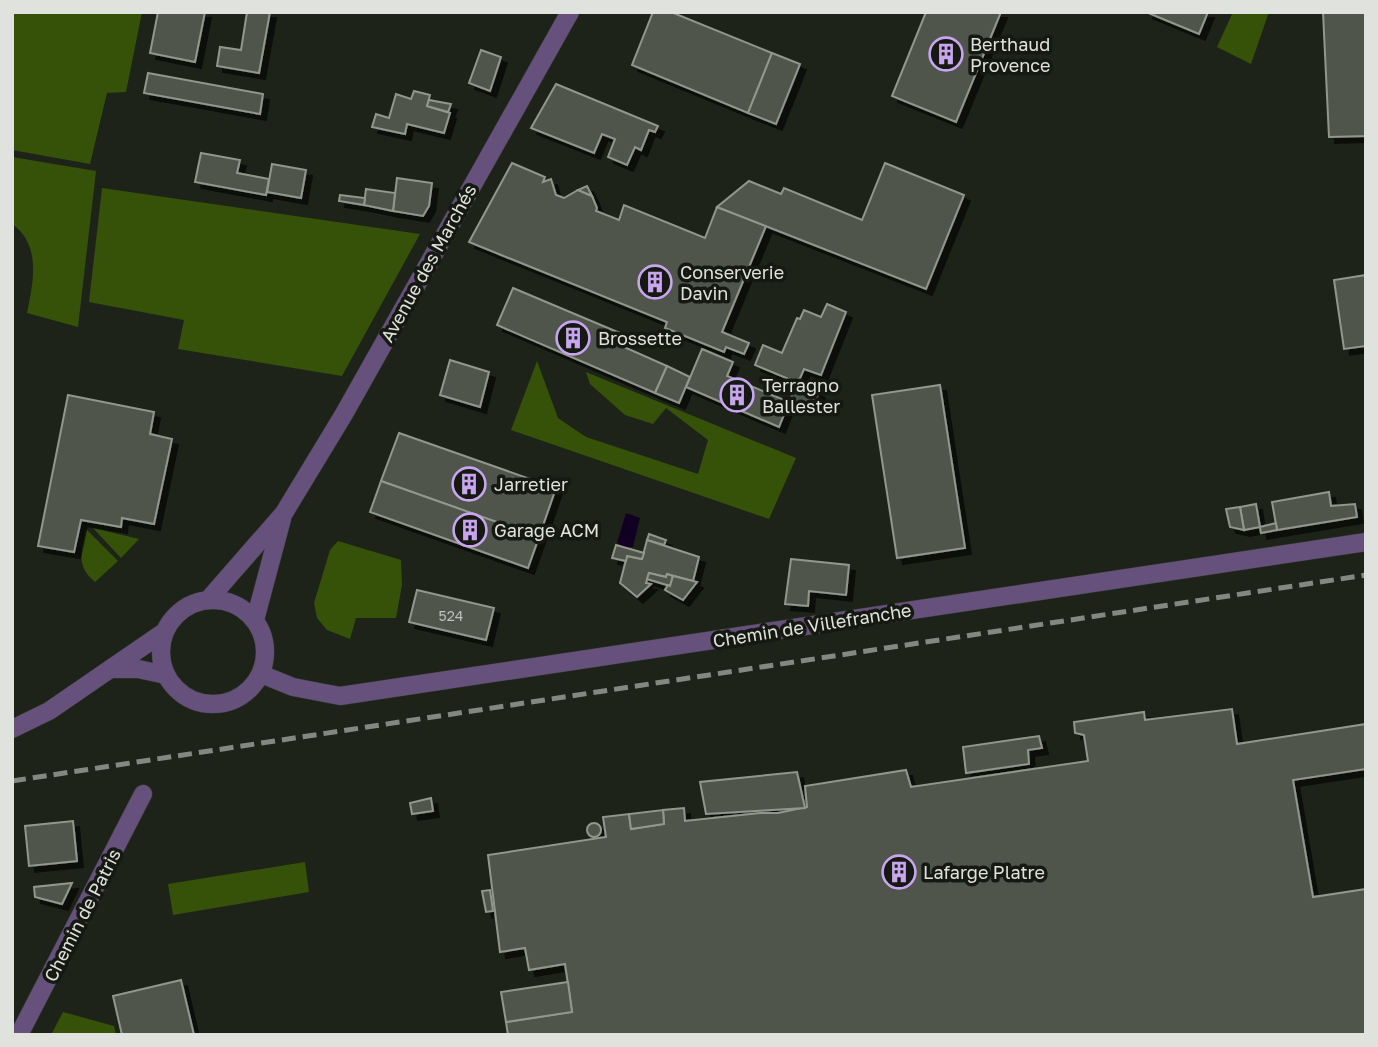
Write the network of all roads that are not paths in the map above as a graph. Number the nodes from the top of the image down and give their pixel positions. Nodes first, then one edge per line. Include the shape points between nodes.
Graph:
1 (570, 12) edge
2 (284, 513) junction
3 (1366, 542) edge
4 (208, 600) junction
5 (255, 620) junction
6 (164, 632) junction
7 (112, 669) junction
8 (261, 674) junction
9 (166, 675) junction
10 (12, 729) edge
11 (143, 794) dead end
12 (19, 1035) edge

1 - 2 street, Avenue des Marchés
2 - 4 street, Avenue des Marchés
2 - 5 street, Avenue des Marchés
3 - 8 street, Chemin de Villefranche via 340,696 293,687
4 - 5 street via 226,601
4 - 6 street via 182,609
5 - 8 street via 265,646
6 - 7 street
6 - 9 street via 160,646
7 - 9 street via 138,668
7 - 10 street via 49,711
8 - 9 street via 242,696 213,705 185,696
11 - 12 street, Chemin de Patris

